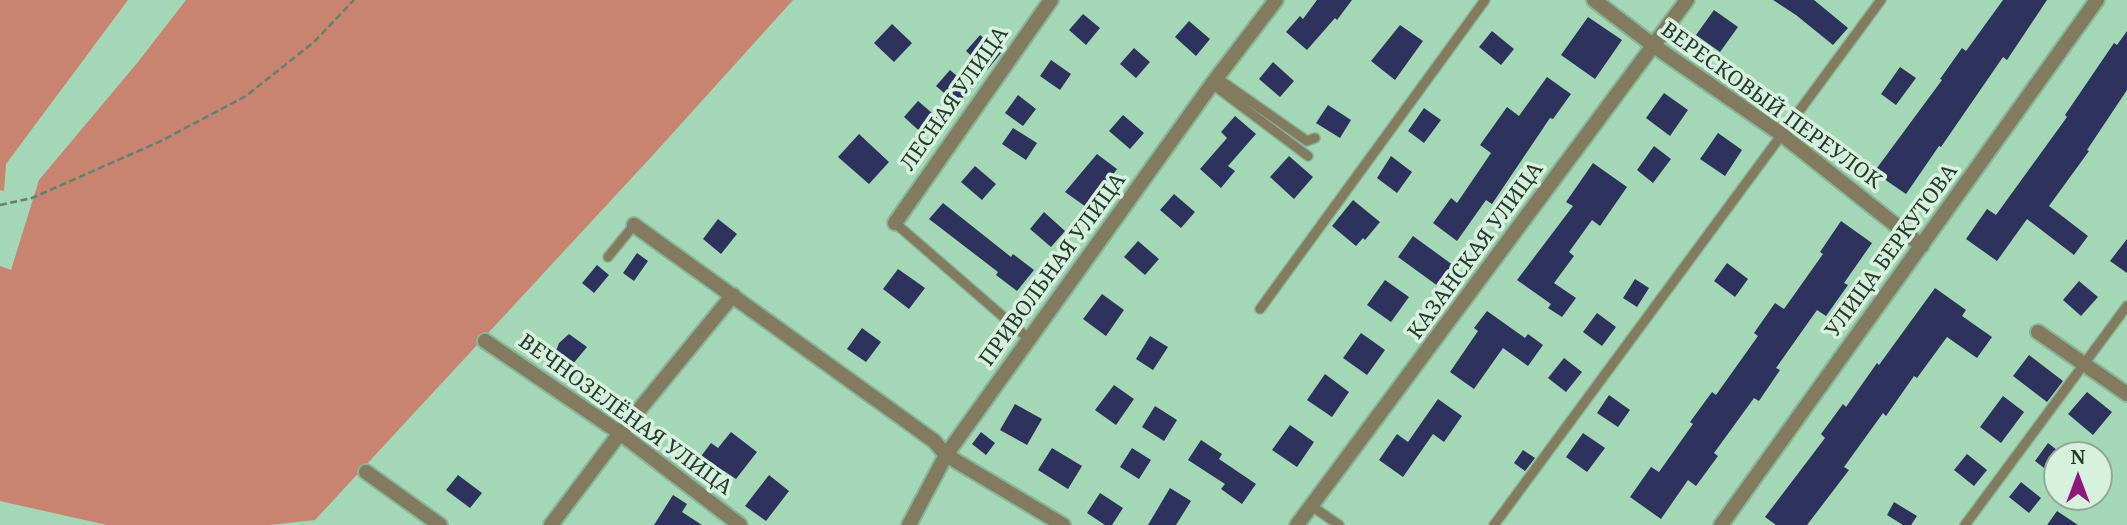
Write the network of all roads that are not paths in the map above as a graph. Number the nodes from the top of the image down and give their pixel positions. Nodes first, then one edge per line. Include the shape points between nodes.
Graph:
1 (1051, 0) edge
2 (1276, 0) edge
3 (1485, 0) edge
4 (1594, 0) edge
5 (1687, 0) edge
6 (1881, 0) edge
7 (2097, 0) edge
8 (1654, 46) junction
9 (1215, 81) junction
10 (1781, 134) junction
11 (1315, 138) dead end
12 (1308, 156) dead end
13 (895, 223) joint
14 (634, 225) joint
15 (1922, 246) junction
16 (608, 257) dead end
17 (733, 295) junction
18 (2127, 306) edge
19 (1259, 309) dead end
20 (2038, 332) dead end
21 (1029, 339) junction
22 (485, 341) dead end
23 (2085, 364) junction
24 (2127, 394) edge
25 (620, 433) junction
26 (946, 455) junction
27 (366, 472) dead end
28 (1313, 507) junction
29 (440, 525) edge
30 (551, 525) edge
31 (740, 525) edge
32 (909, 525) edge
33 (1063, 525) edge
34 (1297, 525) edge
35 (1339, 525) edge
36 (1494, 525) edge
37 (1721, 525) edge
38 (1965, 525) edge

1 - 13 street, ЛЕСНАЯ УЛИЦА
2 - 9 street, ПРИВОЛЬНАЯ УЛИЦА
3 - 19 lane
4 - 8 street, ВЕРЕСКОВЫЙ ПЕРЕУЛОК
5 - 8 street, КАЗАНСКАЯ УЛИЦА
6 - 10 lane
7 - 15 street, УЛИЦА БЕРКУТОВА
8 - 10 street, ВЕРЕСКОВЫЙ ПЕРЕУЛОК
8 - 28 street, КАЗАНСКАЯ УЛИЦА
9 - 11 lane via 1307,141
9 - 12 lane
9 - 21 street, ПРИВОЛЬНАЯ УЛИЦА
10 - 15 street, ВЕРЕСКОВЫЙ ПЕРЕУЛОК
10 - 36 lane
13 - 21 lane
14 - 16 lane
14 - 17 street
15 - 37 street, УЛИЦА БЕРКУТОВА
17 - 25 street
17 - 26 street via 934,441
18 - 23 lane
20 - 23 street
21 - 26 street, ПРИВОЛЬНАЯ УЛИЦА
22 - 25 street, ВЕЧНОЗЕЛЁНАЯ УЛИЦА
23 - 24 street
23 - 38 lane
25 - 30 street
25 - 31 street, ВЕЧНОЗЕЛЁНАЯ УЛИЦА
26 - 32 street, ПРИВОЛЬНАЯ УЛИЦА
26 - 33 street
27 - 29 street
28 - 34 street, КАЗАНСКАЯ УЛИЦА
28 - 35 lane

